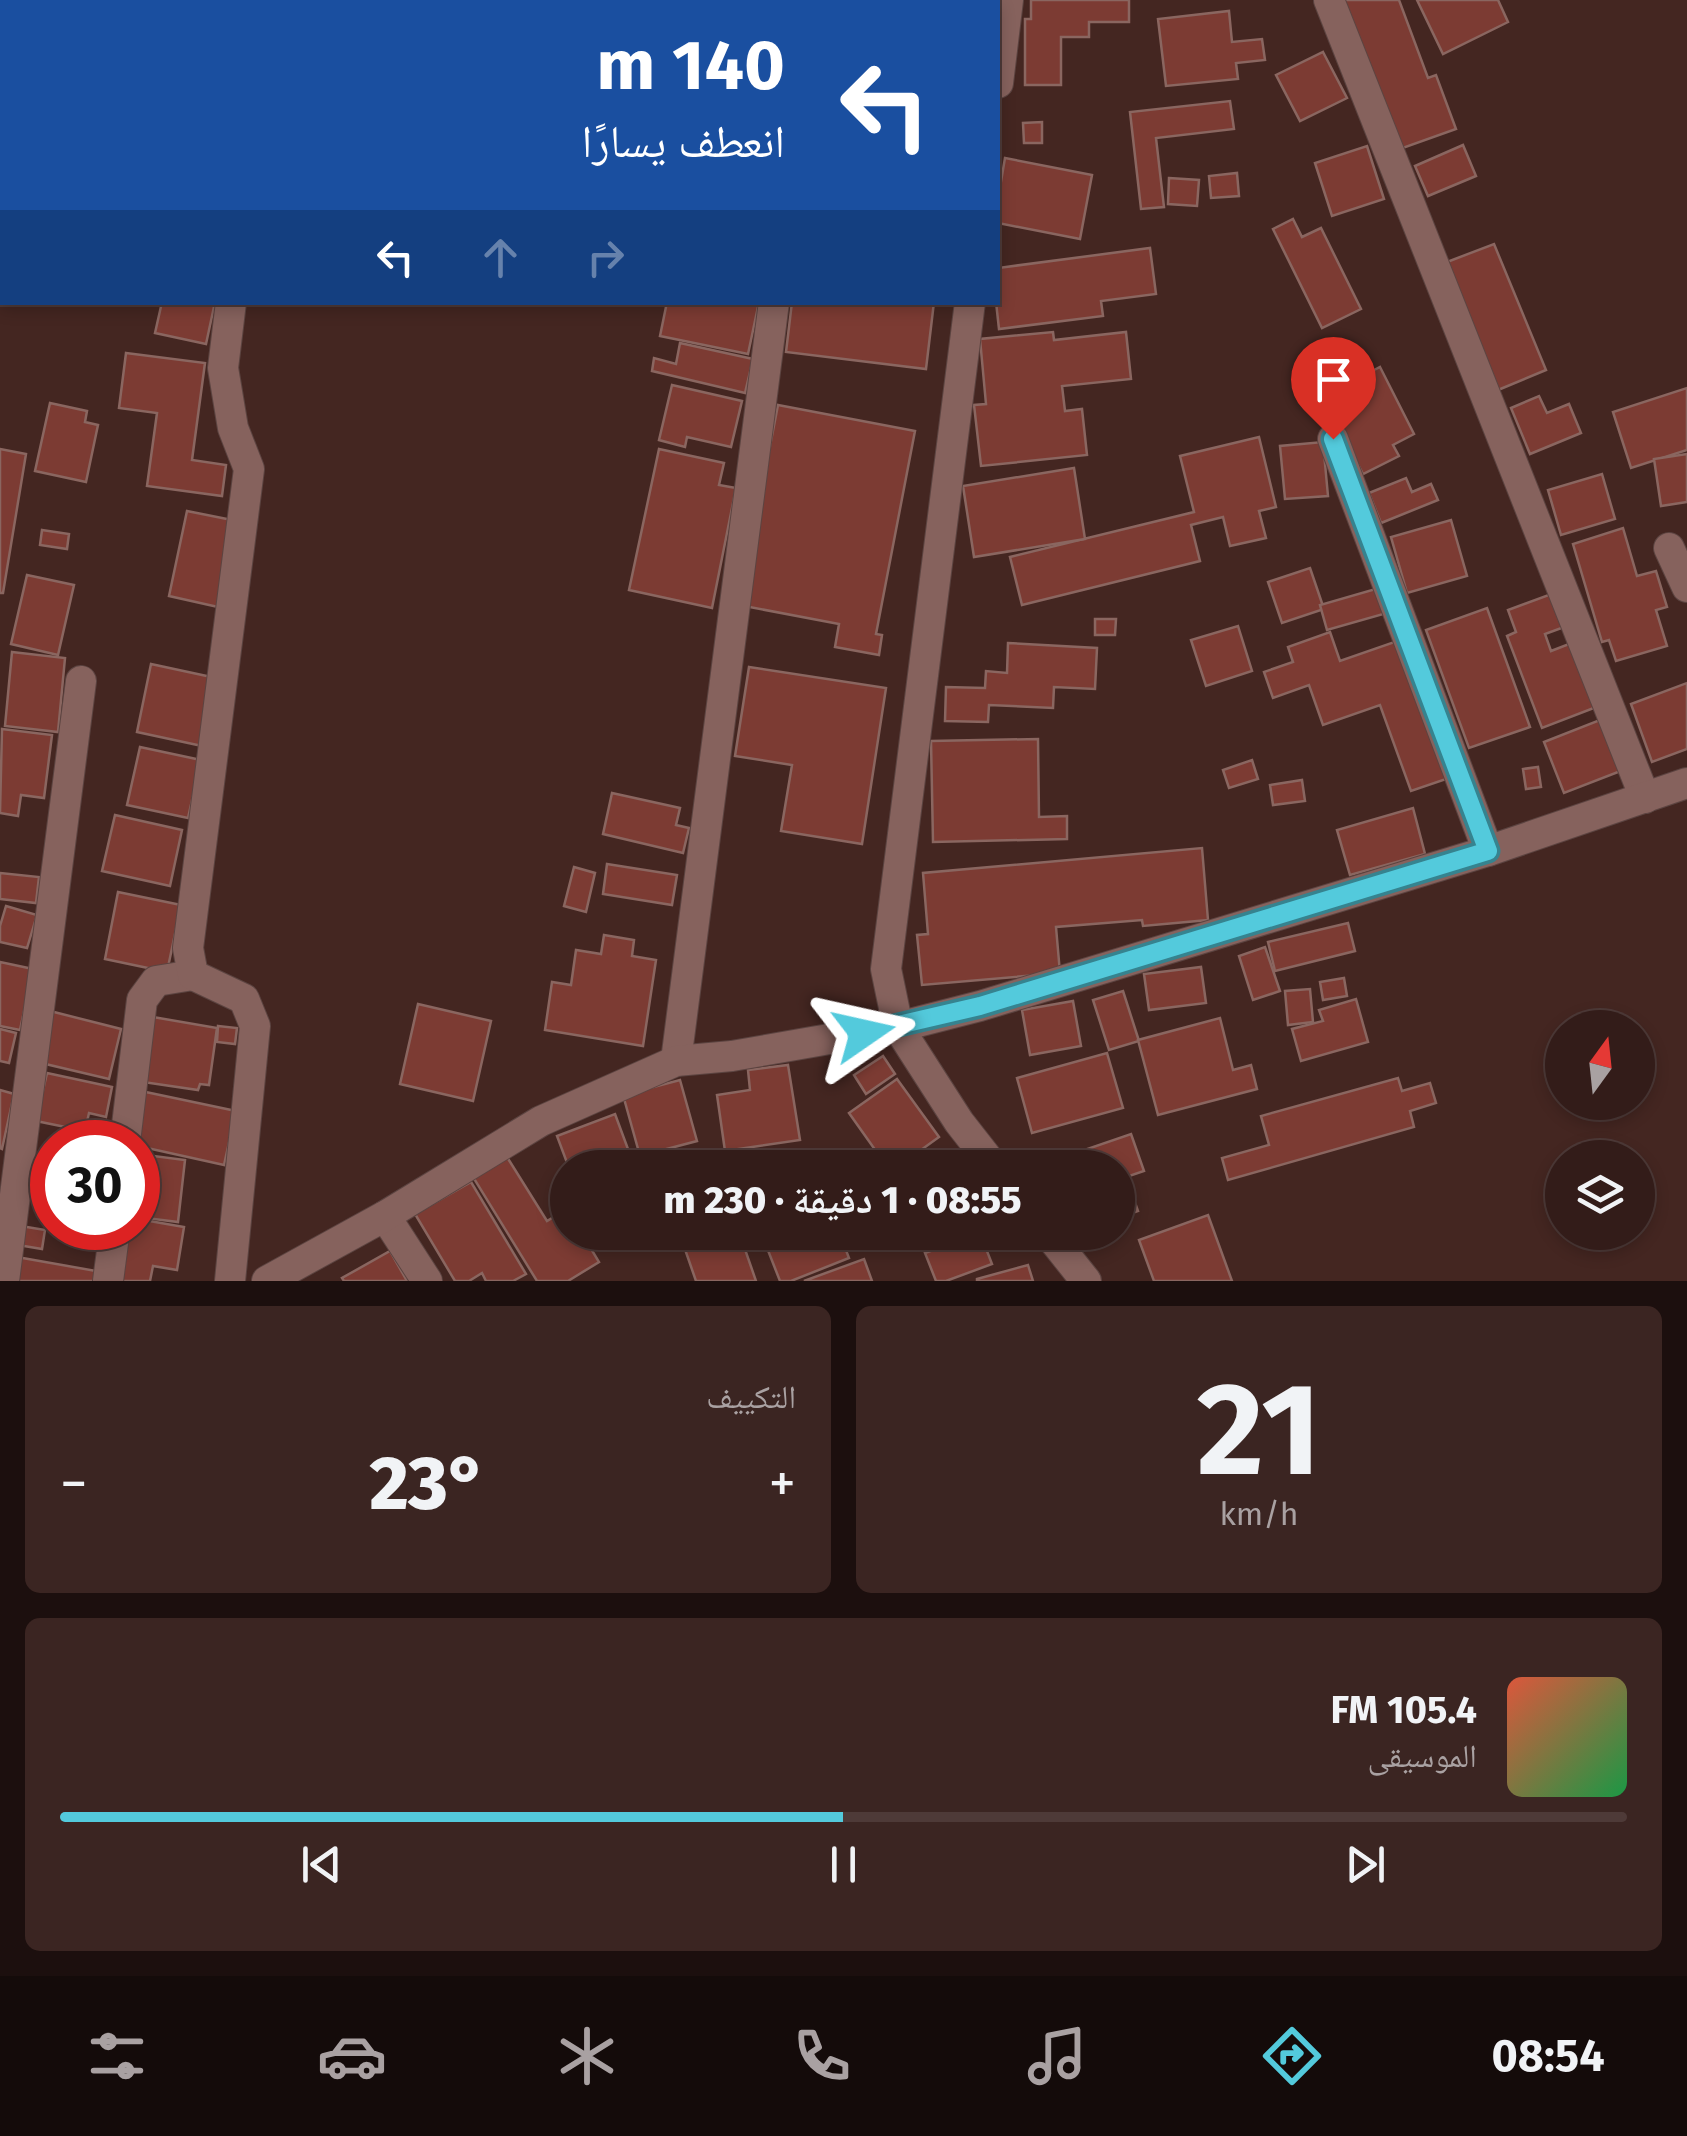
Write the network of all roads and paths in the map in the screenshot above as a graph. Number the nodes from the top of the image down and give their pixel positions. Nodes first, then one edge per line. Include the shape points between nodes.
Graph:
1 (1008, 0) edge
2 (1330, 0) edge
3 (1000, 66) edge
4 (231, 305) edge
5 (774, 305) edge
6 (970, 305) edge
7 (1333, 439) dead end
8 (1670, 548) dead end
9 (1687, 587) edge
10 (81, 681) dead end
11 (1687, 782) edge
12 (1644, 798) junction
13 (1488, 851) junction
14 (193, 974) junction
15 (898, 1027) junction
16 (676, 1061) junction
17 (128, 1120) edge
18 (982, 1150) edge
19 (385, 1216) junction
20 (112, 1250) edge
21 (1062, 1250) edge
22 (300, 1273) edge
23 (4, 1281) edge
24 (108, 1281) edge
25 (230, 1281) edge
26 (267, 1281) edge
27 (427, 1281) edge
28 (1086, 1281) edge

1 - 3 street
2 - 12 street
4 - 14 street via 222,368 249,469 188,948
5 - 16 street
6 - 15 street via 886,969
7 - 13 street
8 - 9 street
10 - 23 street
11 - 12 street
12 - 13 street
13 - 15 street
14 - 17 street via 156,981 142,1000
14 - 25 street via 244,1000 255,1026
15 - 16 street
15 - 18 street
16 - 19 street via 541,1122
19 - 22 street
19 - 27 street
20 - 24 street
21 - 28 street
22 - 26 street

